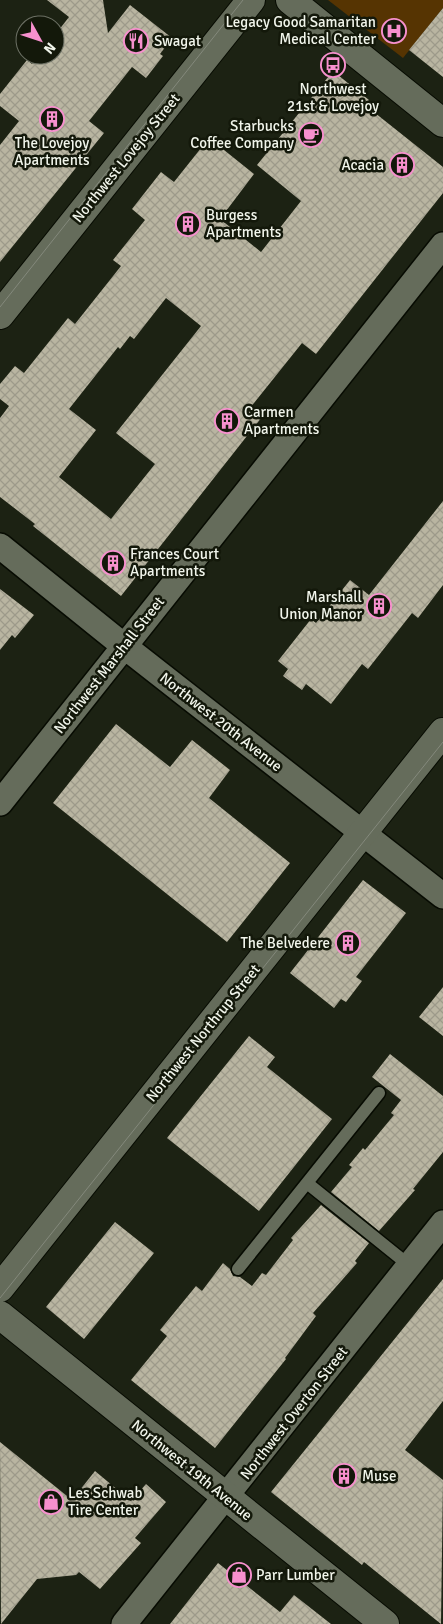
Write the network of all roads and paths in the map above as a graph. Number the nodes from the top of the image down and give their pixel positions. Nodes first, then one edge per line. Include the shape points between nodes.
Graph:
1 (251, 0) edge
2 (290, 0) edge
3 (443, 123) edge
4 (443, 245) edge
5 (0, 316) edge
6 (0, 546) edge
7 (124, 646) junction
8 (443, 732) edge
9 (0, 803) edge
10 (361, 834) junction
11 (443, 896) edge
12 (380, 1093) dead end
13 (307, 1183) junction
14 (443, 1224) edge
15 (410, 1266) junction
16 (238, 1269) dead end
17 (0, 1288) edge
18 (0, 1315) edge
19 (227, 1498) junction
20 (124, 1624) edge
21 (385, 1624) edge

1 - 5 street, Northwest Lovejoy Street
2 - 3 street
4 - 7 street, Northwest Marshall Street
6 - 7 street, Northwest 20th Avenue
7 - 9 street, Northwest Marshall Street
7 - 10 street, Northwest 20th Avenue
8 - 10 street, Northwest Northrup Street
10 - 11 street, Northwest 20th Avenue
10 - 17 street, Northwest Northrup Street
12 - 13 lane
13 - 15 lane
13 - 16 lane
14 - 15 street, Northwest Overton Street
15 - 19 street, Northwest Overton Street
18 - 19 street, Northwest 19th Avenue
19 - 20 street, Northwest Overton Street
19 - 21 street, Northwest 19th Avenue

